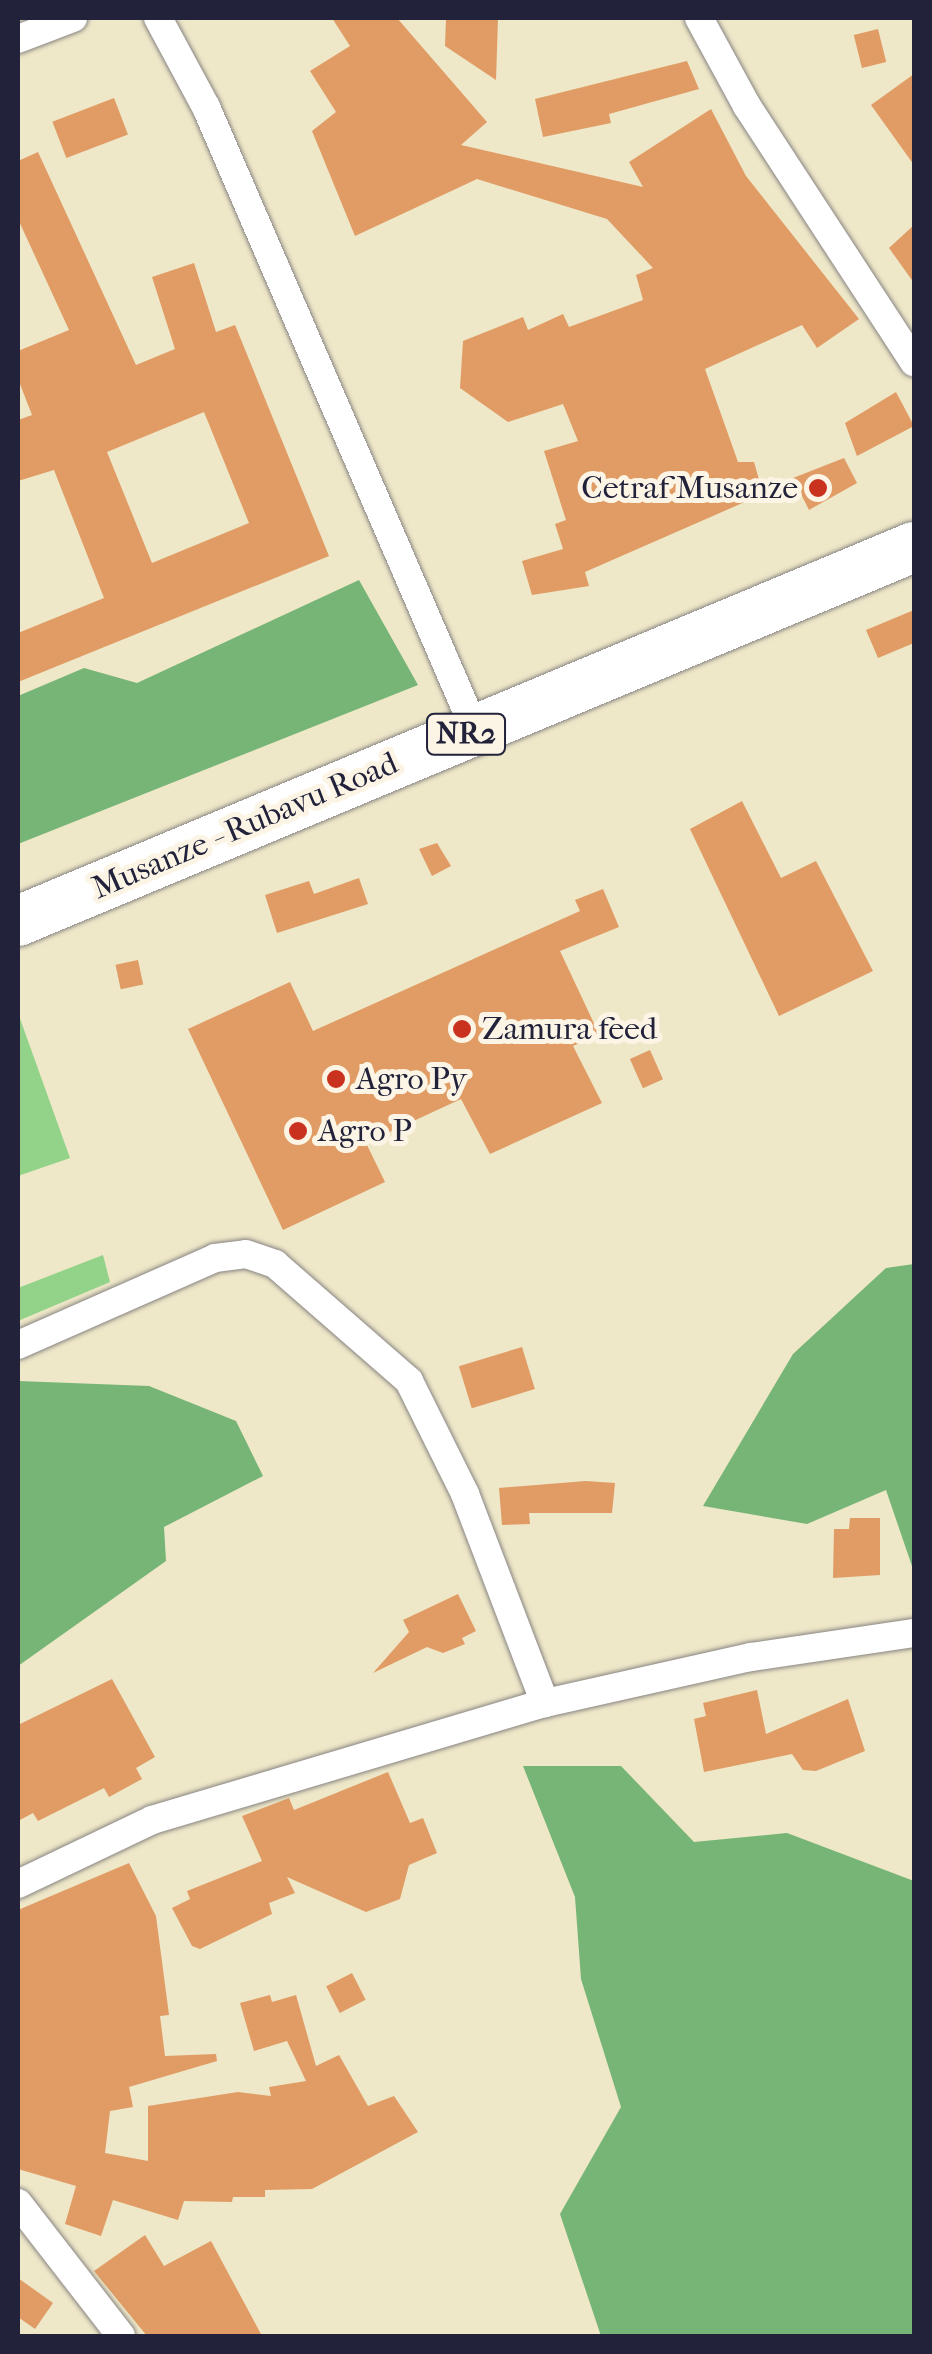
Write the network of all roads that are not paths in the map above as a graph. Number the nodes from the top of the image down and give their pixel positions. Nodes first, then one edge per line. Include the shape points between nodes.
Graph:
1 (73, 18) edge
2 (158, 18) edge
3 (699, 18) edge
4 (18, 38) edge
5 (914, 362) edge
6 (914, 547) edge
7 (475, 730) junction
8 (18, 921) edge
9 (18, 1344) edge
10 (914, 1633) edge
11 (545, 1703) junction
12 (18, 1884) edge
13 (18, 2203) edge
14 (122, 2336) edge

1 - 4 street
2 - 7 street via 206,108
3 - 5 street via 747,106
6 - 7 highway, Musanze - Rubavu Road / NR2
7 - 8 highway, Musanze - Rubavu Road / NR2
9 - 11 street via 215,1258 246,1254 274,1264 409,1381 465,1494
10 - 11 street via 750,1657
11 - 12 street via 152,1820
13 - 14 street

